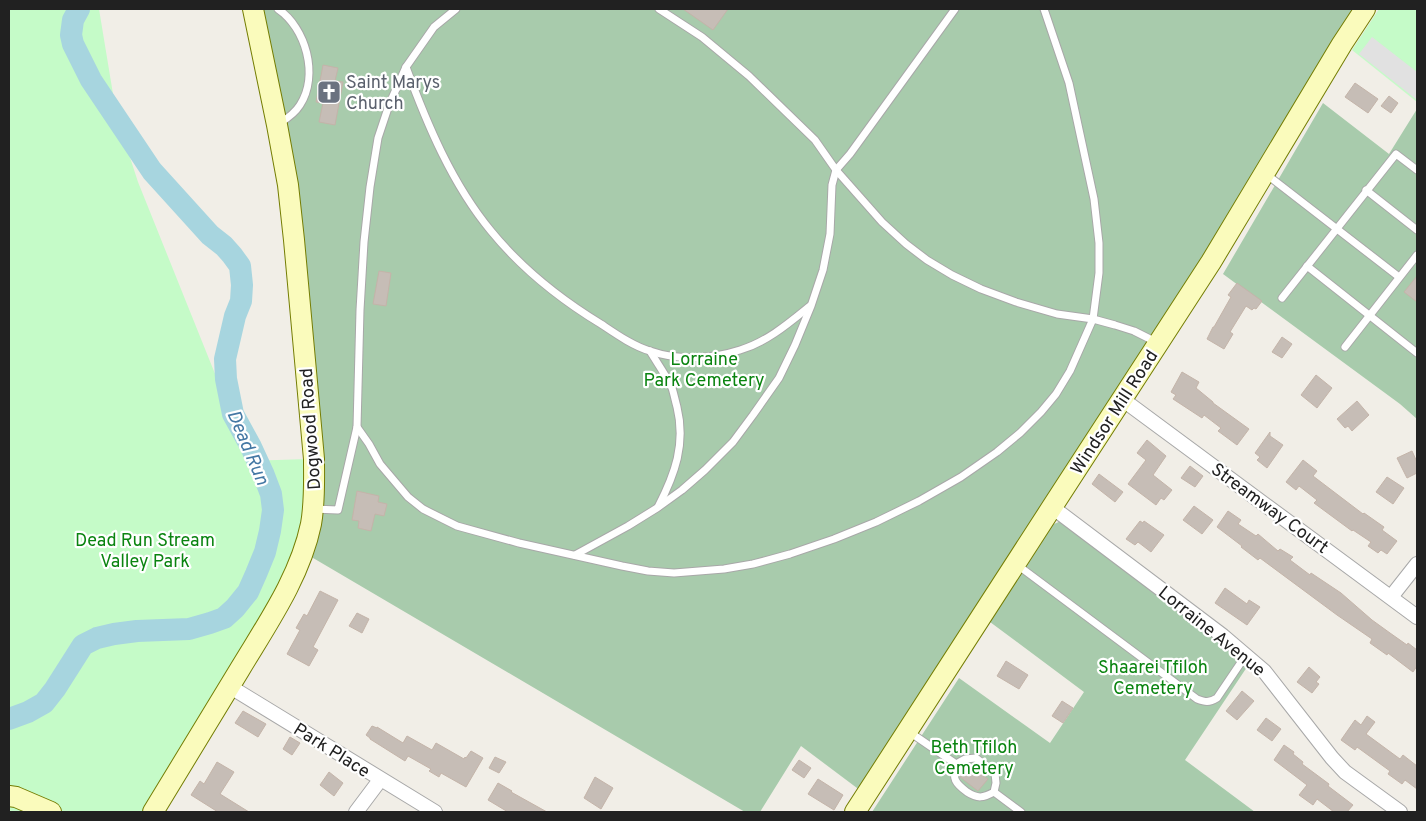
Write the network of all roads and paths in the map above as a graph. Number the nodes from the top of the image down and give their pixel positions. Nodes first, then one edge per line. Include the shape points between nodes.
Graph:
1 (253, 9) edge
2 (278, 9) edge
3 (456, 9) edge
4 (659, 9) edge
5 (955, 9) edge
6 (1044, 9) edge
7 (1365, 9) edge
8 (406, 67) junction
9 (277, 126) junction
10 (836, 170) junction
11 (1417, 170) edge
12 (1264, 172) junction
13 (1366, 190) junction
14 (1336, 230) junction
15 (1417, 230) edge
16 (1417, 255) edge
17 (1307, 266) junction
18 (1399, 278) junction
19 (1282, 298) dead end
20 (811, 306) junction
21 (1370, 315) junction
22 (1093, 319) junction
23 (1159, 343) junction
24 (1345, 347) dead end
25 (650, 351) junction
26 (1417, 353) edge
27 (1122, 399) junction
28 (357, 427) junction
29 (1052, 507) junction
30 (657, 508) junction
31 (313, 509) junction
32 (575, 555) junction
33 (1016, 564) junction
34 (1417, 564) edge
35 (1391, 597) junction
36 (1417, 617) edge
37 (1246, 655) junction
38 (229, 686) junction
39 (908, 731) junction
40 (956, 764) junction
41 (380, 780) junction
42 (994, 792) junction
43 (9, 796) edge
44 (51, 812) edge
45 (154, 812) edge
46 (356, 812) edge
47 (434, 812) edge
48 (856, 812) edge
49 (1021, 812) edge
50 (1400, 812) edge

1 - 9 main road, Dogwood Road
2 - 9 lane via 293,23 302,40 309,77 300,105
3 - 8 lane via 434,27
4 - 10 lane via 702,37 749,76 815,140
5 - 10 lane
6 - 22 lane via 1069,83 1094,199 1099,243
7 - 12 main road, Windsor Mill Road
8 - 25 lane via 420,105 455,177 491,231 532,274 559,296 588,317
8 - 28 lane via 378,138 370,187 360,310
9 - 31 main road, Dogwood Road via 294,240 314,459
10 - 20 lane via 832,185 830,234
10 - 22 lane via 906,244 952,276 1016,302 1057,314
11 - 13 lane via 1396,154
12 - 14 lane
12 - 23 main road, Windsor Mill Road
13 - 14 lane
13 - 15 lane
14 - 17 lane
14 - 18 lane
16 - 18 lane
17 - 19 lane
17 - 21 lane
18 - 21 lane
20 - 25 lane via 779,330 741,350 691,358
20 - 30 lane via 780,378 733,442 706,470
21 - 24 lane
21 - 26 lane
22 - 23 lane via 1134,331
22 - 32 lane via 1056,394 1020,433 961,477 876,522 790,554 724,569 674,573
23 - 27 main road, Windsor Mill Road
25 - 30 lane via 672,389 680,429 676,467
27 - 29 main road, Windsor Mill Road
27 - 35 street, Streamway Court
28 - 31 lane via 338,510
28 - 32 lane via 396,484 424,509 457,526
29 - 33 main road, Windsor Mill Road
29 - 37 street, Lorraine Avenue
30 - 32 lane
31 - 38 main road, Dogwood Road via 293,577
33 - 37 lane via 1204,702 1217,698
33 - 39 main road, Windsor Mill Road
34 - 35 street
35 - 36 street, Streamway Court
37 - 50 street, Lorraine Avenue via 1264,671 1345,772
38 - 41 street, Park Place
38 - 45 main road, Dogwood Road
39 - 40 lane
39 - 48 main road, Windsor Mill Road
40 - 42 lane via 957,784 976,797
40 - 42 lane via 976,758 995,773
41 - 46 street
41 - 47 street, Park Place
42 - 49 lane
43 - 44 main road

